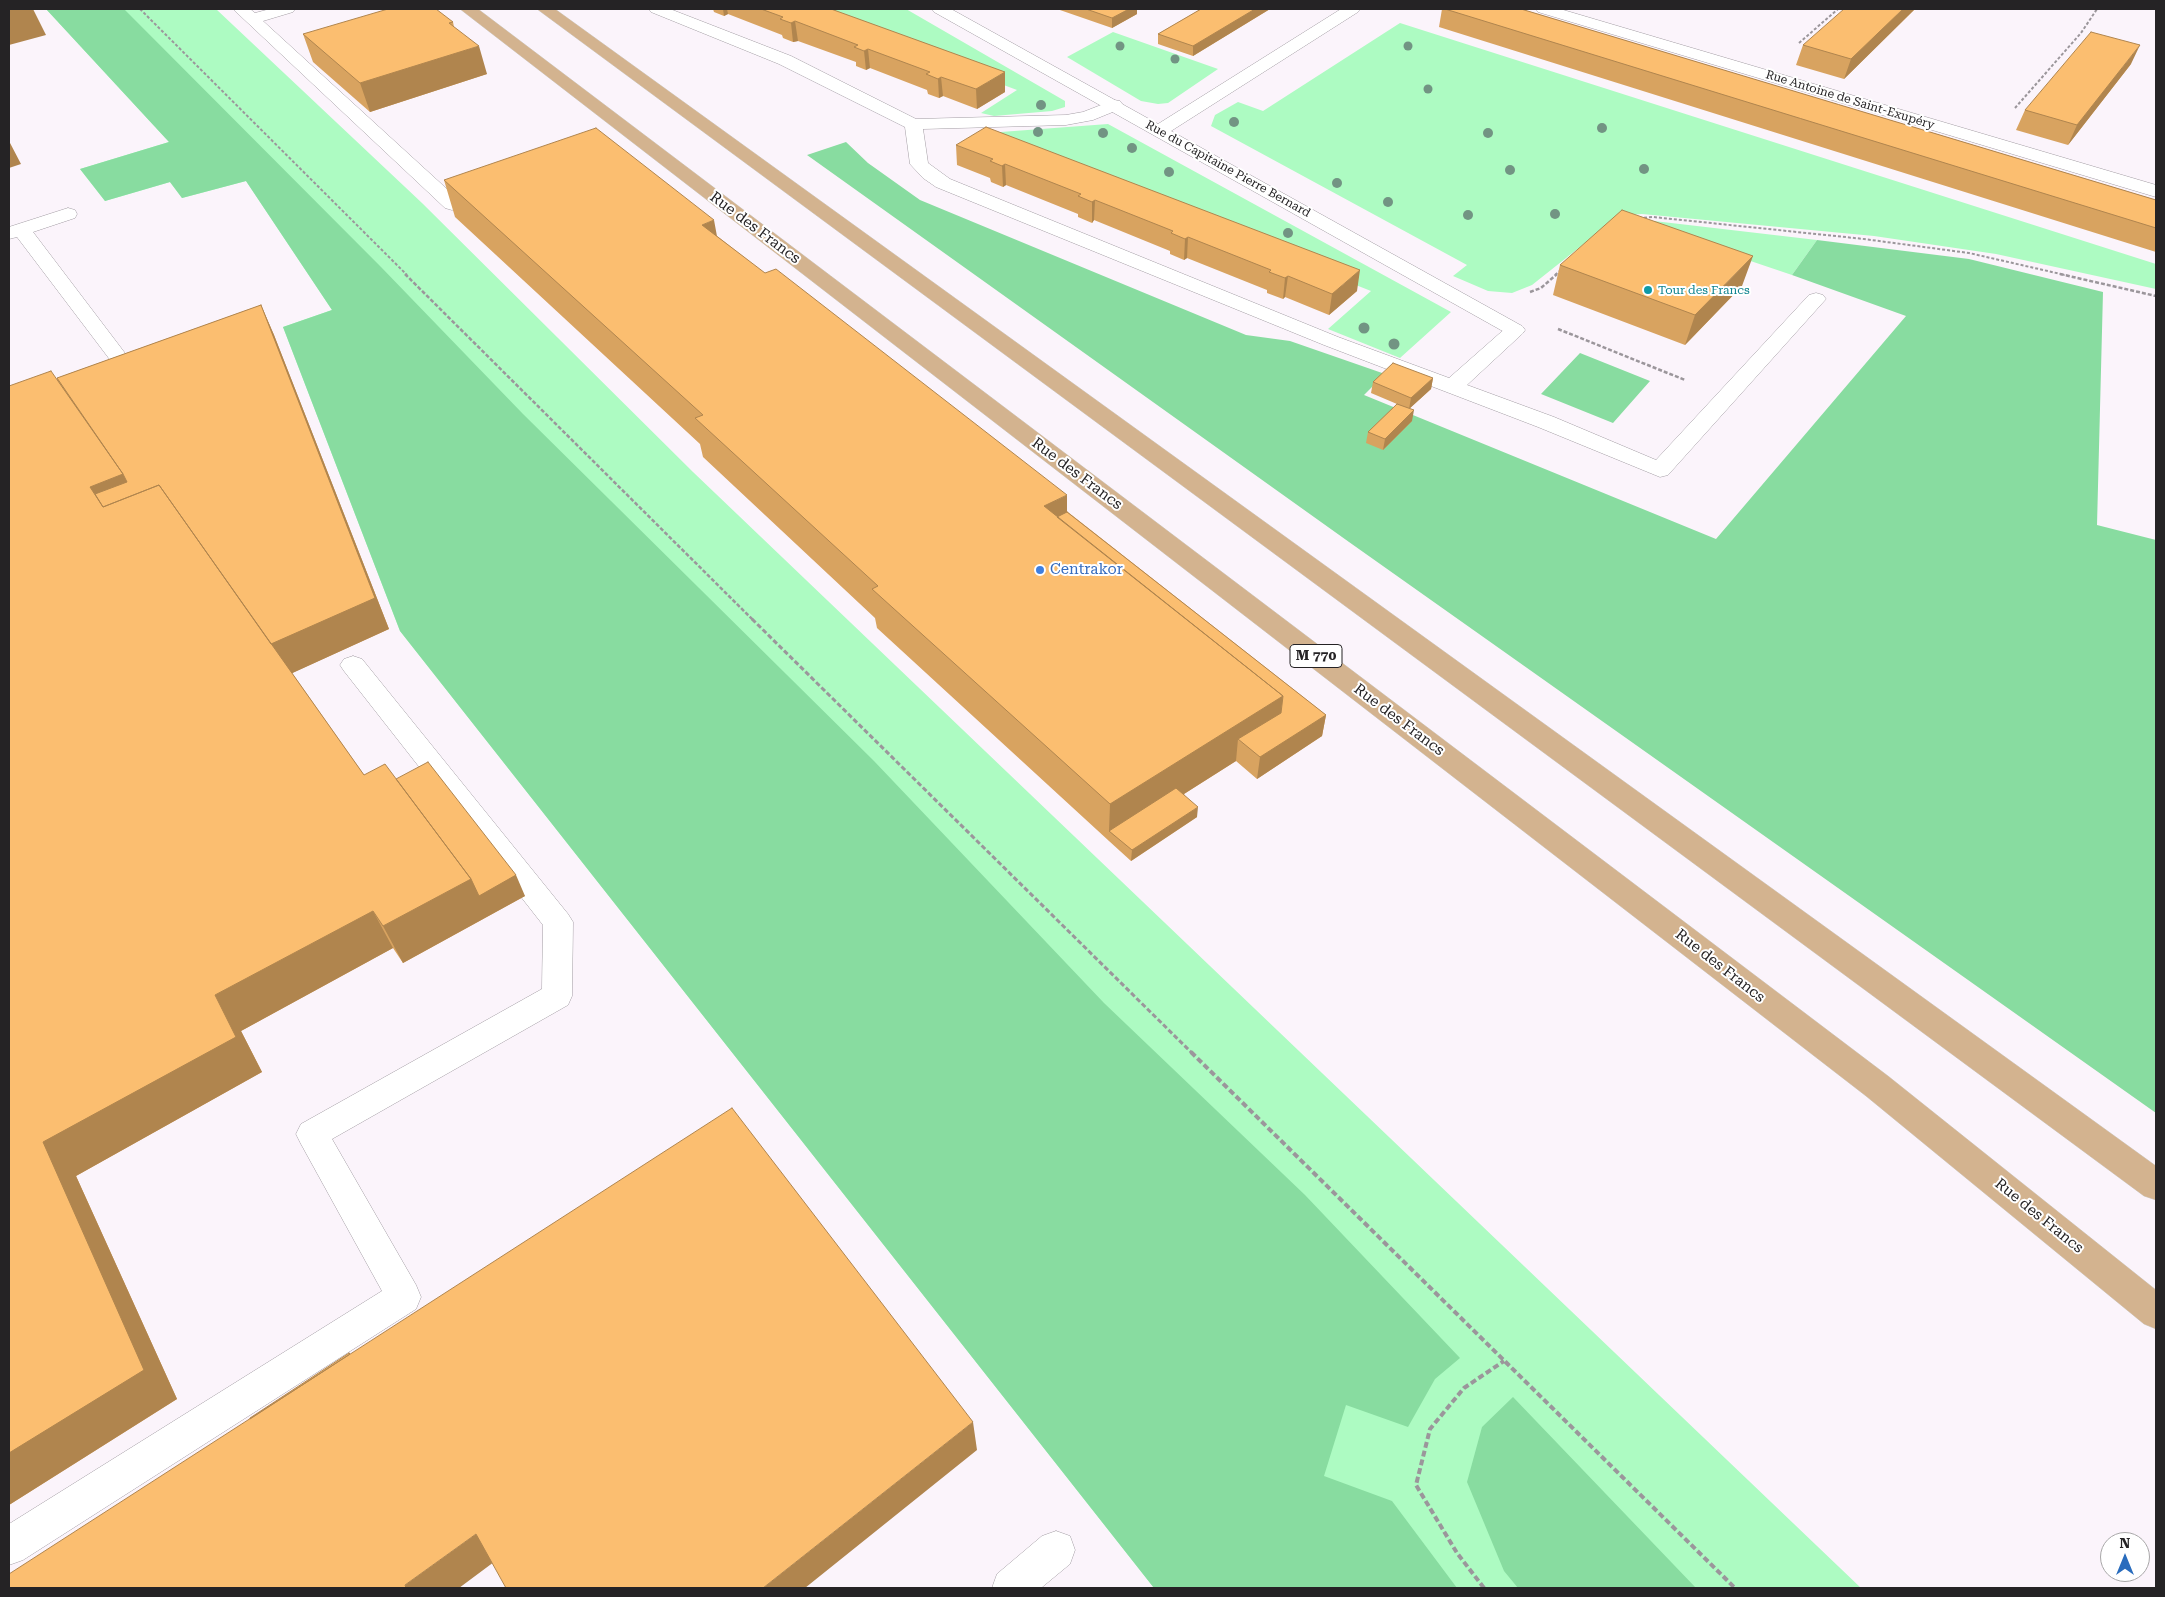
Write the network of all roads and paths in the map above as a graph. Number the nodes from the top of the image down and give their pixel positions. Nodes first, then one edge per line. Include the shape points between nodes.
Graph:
1 (140, 9) edge
2 (287, 9) edge
3 (468, 9) edge
4 (545, 9) edge
5 (657, 9) edge
6 (1352, 9) edge
7 (1544, 9) edge
8 (2097, 9) edge
9 (948, 10) edge
10 (247, 14) edge
11 (1114, 105) junction
12 (913, 124) junction
13 (1160, 130) junction
14 (1986, 141) junction
15 (2156, 192) edge
16 (452, 204) edge
17 (68, 214) dead end
18 (1635, 218) edge
19 (15, 231) edge
20 (1562, 268) edge
21 (2156, 296) edge
22 (1816, 299) dead end
23 (1472, 306) junction
24 (1558, 329) dead end
25 (127, 369) edge
26 (1452, 387) junction
27 (1727, 396) junction
28 (353, 665) dead end
29 (2156, 1185) edge
30 (2156, 1312) edge
31 (1504, 1361) junction
32 (9, 1546) edge
33 (1056, 1550) dead end
34 (1011, 1588) edge
35 (1484, 1588) edge
36 (1735, 1588) edge

1 - 31 path via 699,567
2 - 10 street
3 - 30 main road, Rue des Francs / M 770 via 1884,1092
4 - 29 main road
5 - 12 street via 785,60
6 - 13 street
7 - 14 street, Rue Antoine de Saint-Exupéry
8 - 14 path via 2081,33
9 - 11 street, Rue du Capitaine Pierre Bernard
10 - 16 street
11 - 12 street via 1066,120
11 - 13 street, Rue du Capitaine Pierre Bernard
12 - 26 street via 919,164 943,183
13 - 23 street, Rue du Capitaine Pierre Bernard
14 - 15 street, Rue Antoine de Saint-Exupéry
17 - 19 street
18 - 21 path via 1653,217 1864,239 1969,253
19 - 25 street
20 - 23 path via 1541,288 1515,298 1487,299
22 - 27 street
23 - 26 street, Rue du Capitaine Pierre Bernard via 1515,330
24 - 27 path
26 - 27 street via 1660,470
28 - 32 street via 558,922 557,996 312,1134 404,1297
31 - 35 path via 1464,1388 1430,1429 1416,1485 1457,1553
31 - 36 path
33 - 34 street

